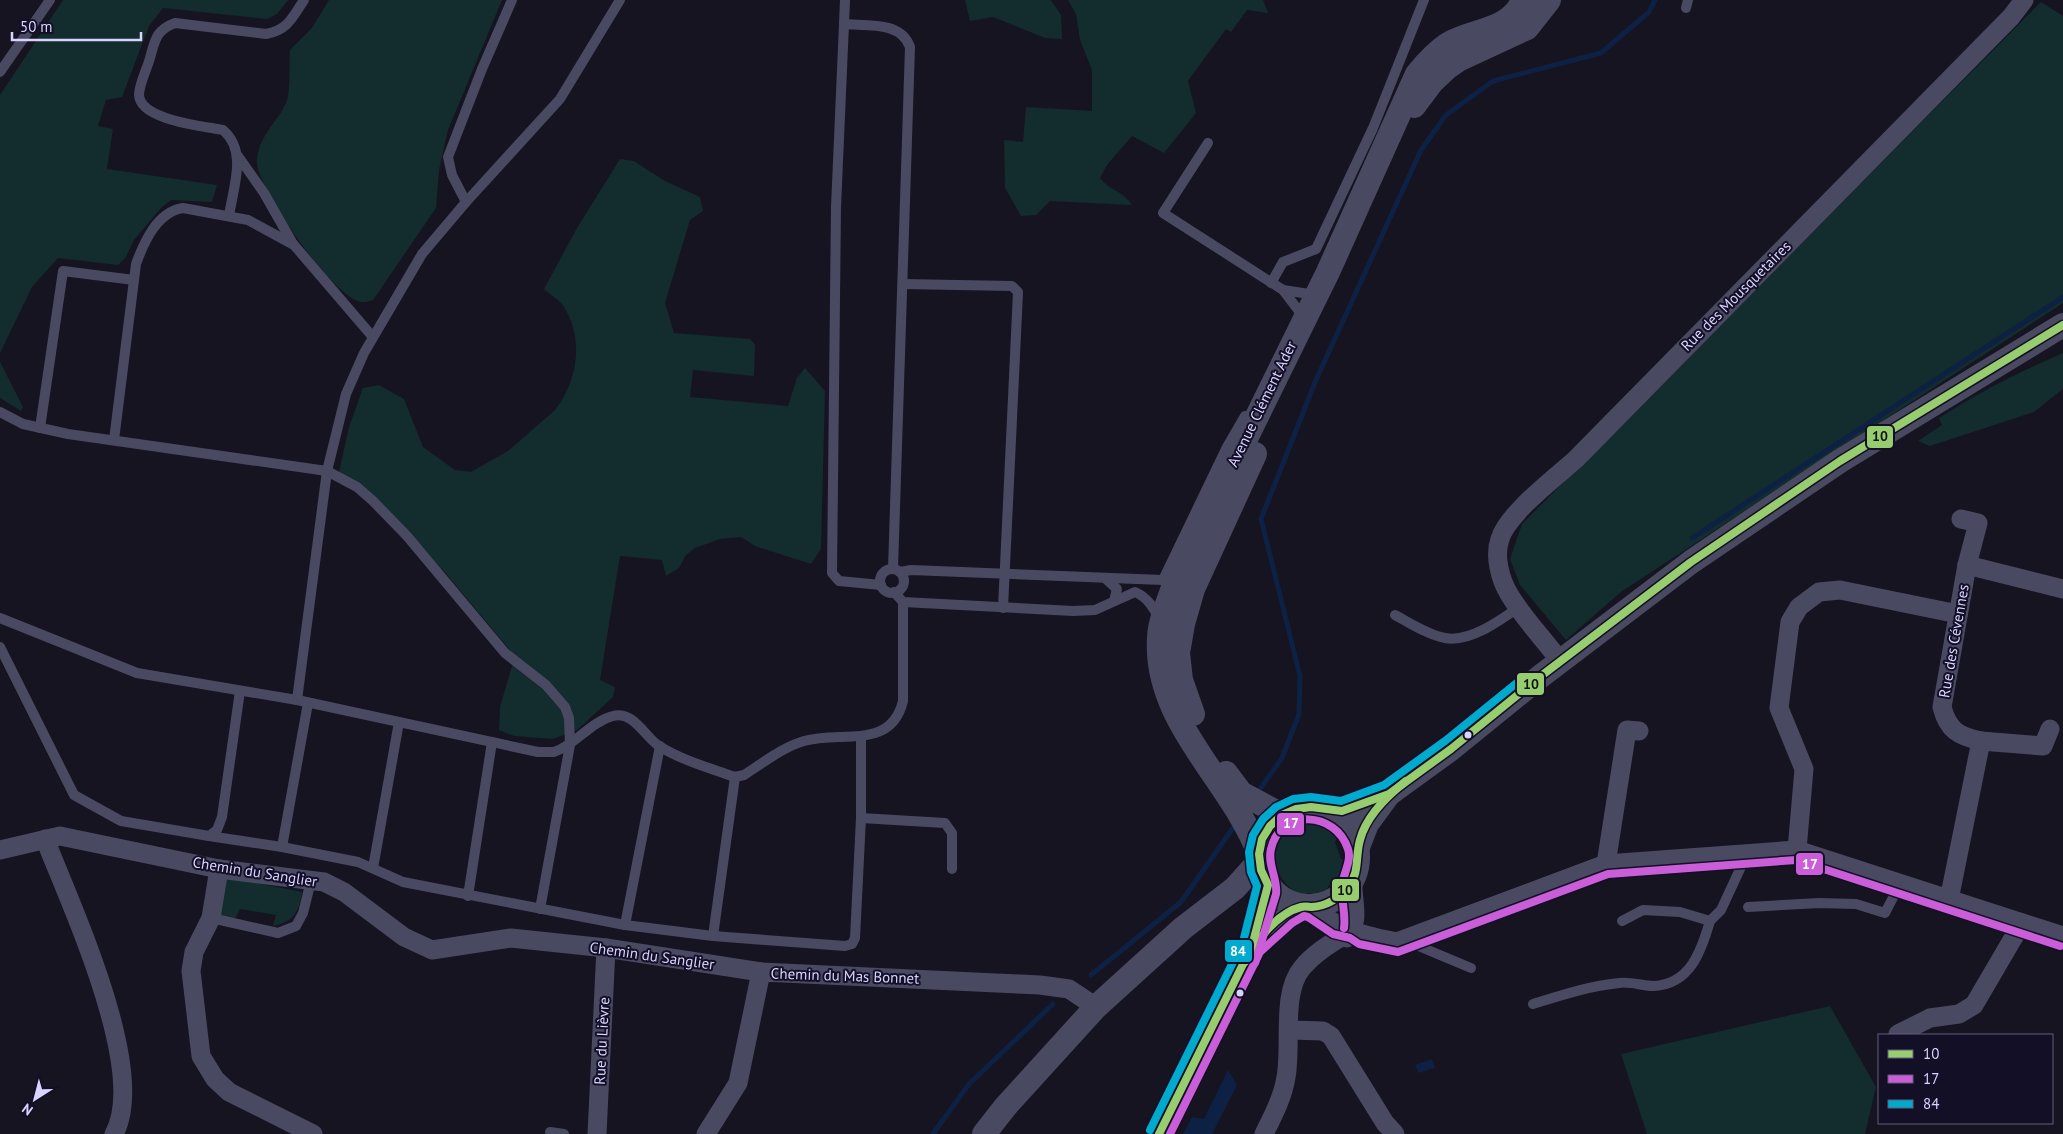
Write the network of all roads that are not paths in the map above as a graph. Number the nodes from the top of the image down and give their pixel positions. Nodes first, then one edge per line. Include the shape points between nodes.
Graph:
1 (50, 0) edge
2 (304, 0) edge
3 (512, 0) edge
4 (620, 0) edge
5 (845, 0) edge
6 (1424, 0) edge
7 (1523, 0) edge
8 (1549, 0) edge
9 (2024, 0) edge
10 (844, 24) junction
11 (0, 72) edge
12 (1208, 143) dead end
13 (238, 156) junction
14 (466, 202) junction
15 (229, 216) junction
16 (294, 245) junction
17 (134, 280) junction
18 (1270, 283) junction
19 (903, 284) junction
20 (1282, 290) junction
21 (1317, 295) junction
22 (1305, 319) junction
23 (2063, 325) edge
24 (372, 336) junction
25 (0, 412) edge
26 (40, 428) junction
27 (114, 440) junction
28 (327, 471) junction
29 (1962, 519) dead end
30 (1967, 565) junction
31 (896, 570) junction
32 (1003, 573) junction
33 (1105, 578) junction
34 (1168, 584) junction
35 (881, 585) junction
36 (2063, 589) edge
37 (894, 592) junction
38 (1114, 601) junction
39 (902, 602) junction
40 (1519, 607) junction
41 (1003, 608) junction
42 (1958, 614) junction
43 (1395, 615) dead end
44 (0, 618) edge
45 (1162, 624) junction
46 (0, 647) edge
47 (1178, 653) junction
48 (1560, 661) junction
49 (240, 691) junction
50 (297, 700) junction
51 (308, 703) junction
52 (399, 722) junction
53 (2050, 729) dead end
54 (1639, 730) dead end
55 (861, 736) junction
56 (1981, 740) junction
57 (492, 742) junction
58 (570, 745) junction
59 (660, 746) junction
60 (735, 777) junction
61 (1389, 794) junction
62 (1327, 810) junction
63 (1282, 815) junction
64 (861, 818) junction
65 (209, 836) junction
66 (45, 839) junction
67 (282, 847) junction
68 (1358, 847) junction
69 (0, 850) edge
70 (1797, 850) junction
71 (1747, 854) junction
72 (1606, 864) junction
73 (373, 868) junction
74 (219, 869) junction
75 (952, 869) dead end
76 (1263, 870) junction
77 (311, 881) junction
78 (1352, 881) junction
79 (1900, 884) junction
80 (468, 896) junction
81 (1949, 900) junction
82 (1307, 907) junction
83 (1748, 907) dead end
84 (540, 909) junction
85 (211, 918) junction
86 (1622, 921) dead end
87 (1710, 921) junction
88 (2022, 923) junction
89 (626, 925) junction
90 (1354, 929) junction
91 (714, 936) junction
92 (2063, 936) edge
93 (1403, 939) junction
94 (1252, 946) junction
95 (606, 948) junction
96 (1471, 968) dead end
97 (761, 972) junction
98 (1533, 1004) dead end
99 (1096, 1007) junction
100 (1290, 1030) junction
101 (1898, 1034) edge
102 (550, 1132) dead end
103 (114, 1134) edge
104 (313, 1134) edge
105 (564, 1134) edge
106 (598, 1134) edge
107 (706, 1134) edge
108 (984, 1134) edge
109 (1159, 1134) edge
110 (1264, 1134) edge
111 (1395, 1134) edge

1 - 11 lane
2 - 13 lane via 289,24 279,32 266,34 175,23 163,28 156,38 139,94 141,104 159,116 223,130 231,137
3 - 14 lane via 448,157 452,175
4 - 14 lane via 560,98
5 - 10 lane
6 - 18 lane via 1373,128 1321,240 1316,249 1283,262
7 - 21 street, Avenue Clément Ader via 1520,9 1510,18 1448,44 1417,74
8 - 47 street, Avenue Clément Ader via 1527,28 1460,59 1418,98 1395,142 1193,589
9 - 40 street, Rue des Mousquetaires via 1857,174 1506,527 1500,538 1499,566 1509,594
10 - 19 lane via 891,28 905,35 910,46
10 - 35 lane via 836,207 832,573 839,581
12 - 18 lane via 1163,214
13 - 15 lane
13 - 16 lane
14 - 24 lane via 422,254
15 - 16 lane via 263,226
15 - 17 lane via 184,208 173,210 143,246
16 - 24 lane
17 - 26 lane via 63,271
17 - 27 lane
18 - 20 lane
19 - 31 lane
19 - 32 lane via 1012,286 1018,292
20 - 21 lane
20 - 22 lane
21 - 22 street, Avenue Clément Ader
22 - 34 street, Avenue Clément Ader
23 - 48 street via 1840,461 1691,562
24 - 28 lane via 346,394
25 - 26 lane via 23,424
26 - 27 lane
27 - 28 lane
28 - 50 lane
28 - 58 lane via 358,487 374,501 505,653 546,685 565,707 569,718
29 - 30 street, Rue des Cévennes via 1978,523
30 - 36 street
30 - 42 street, Rue des Cévennes
31 - 32 lane
31 - 35 lane via 883,574
31 - 37 lane via 904,578 903,586
32 - 33 lane
32 - 41 lane
33 - 34 lane
33 - 38 lane via 1117,589
34 - 45 street, Avenue Clément Ader
34 - 47 lane via 1179,592 1180,600 1171,623 1171,643
35 - 37 lane via 886,591
37 - 39 lane
38 - 41 lane via 1095,610
38 - 45 lane via 1130,593 1142,595 1152,605
39 - 41 lane
39 - 55 lane via 903,701 900,715 885,729
40 - 43 lane via 1470,635 1446,639
40 - 48 street, Rue des Mousquetaires
42 - 56 street, Rue des Cévennes via 1942,707 1946,722 1959,734
42 - 70 street via 1840,590 1819,592 1799,607 1790,622 1779,708 1804,770
44 - 49 lane via 123,669
45 - 76 street, Avenue Clément Ader via 1159,652 1165,686 1179,718 1247,828
46 - 65 lane via 74,795 122,820
47 - 63 street, Avenue Clément Ader via 1186,698 1199,730 1218,762 1241,793
48 - 61 street
49 - 50 lane
49 - 65 lane via 222,817 217,830
50 - 51 lane
51 - 52 lane
51 - 67 lane
52 - 57 lane
52 - 73 lane
53 - 56 street, Rue des Cévennes via 2043,746
54 - 72 street via 1627,730
55 - 60 lane via 807,740
55 - 64 lane
56 - 81 street
57 - 58 lane via 538,752 554,752
57 - 80 lane
58 - 59 lane via 581,734 615,715 630,718
58 - 84 lane
59 - 60 lane
59 - 89 lane
60 - 91 lane
61 - 62 street via 1342,811
61 - 68 street via 1367,824
62 - 63 street via 1304,808
62 - 68 street via 1352,832
63 - 76 street via 1266,832
64 - 75 lane via 945,823 952,833
64 - 91 lane via 857,912 852,944
65 - 67 lane
66 - 69 street, Chemin du Sanglier
66 - 74 street, Chemin du Sanglier via 60,836 87,840
66 - 103 street via 98,973 119,1050 122,1118
67 - 73 lane
68 - 78 street via 1358,864
70 - 71 street
70 - 79 street
71 - 72 street
71 - 87 lane via 1721,910
72 - 93 street
73 - 80 lane via 403,882
74 - 77 street, Chemin du Sanglier
74 - 85 street
76 - 82 street via 1277,895
76 - 94 street
76 - 99 street via 1183,928
77 - 85 lane via 303,913 296,926 278,933
77 - 95 street, Chemin du Sanglier via 324,882 344,892 404,937 432,950 511,938
78 - 82 street via 1342,894 1328,903
78 - 90 street via 1352,899 1357,916
79 - 81 street
79 - 83 lane via 1885,914 1856,904
80 - 84 lane
81 - 88 street
82 - 90 street via 1338,925
82 - 94 street via 1286,915
84 - 89 lane
85 - 104 street via 194,952 191,971 201,1056 215,1079 229,1092
86 - 87 lane via 1643,910 1680,912
87 - 98 lane via 1702,946 1689,968 1673,983 1652,986 1622,982 1587,986
88 - 92 street
88 - 101 street via 1974,1005 1959,1014 1930,1018
89 - 91 lane
90 - 93 street via 1364,935 1397,942
90 - 100 street via 1336,954 1308,962 1301,969 1291,986
93 - 96 lane
94 - 109 street
95 - 97 street, Chemin du Sanglier
95 - 106 street, Rue du Lièvre
97 - 99 street, Chemin du Mas Bonnet via 1040,985 1069,990
97 - 107 street, Chemin du Mas Bonnet via 738,1083
99 - 108 street
100 - 110 street via 1286,1077 1276,1111
100 - 111 street via 1323,1031 1331,1036
102 - 105 lane

